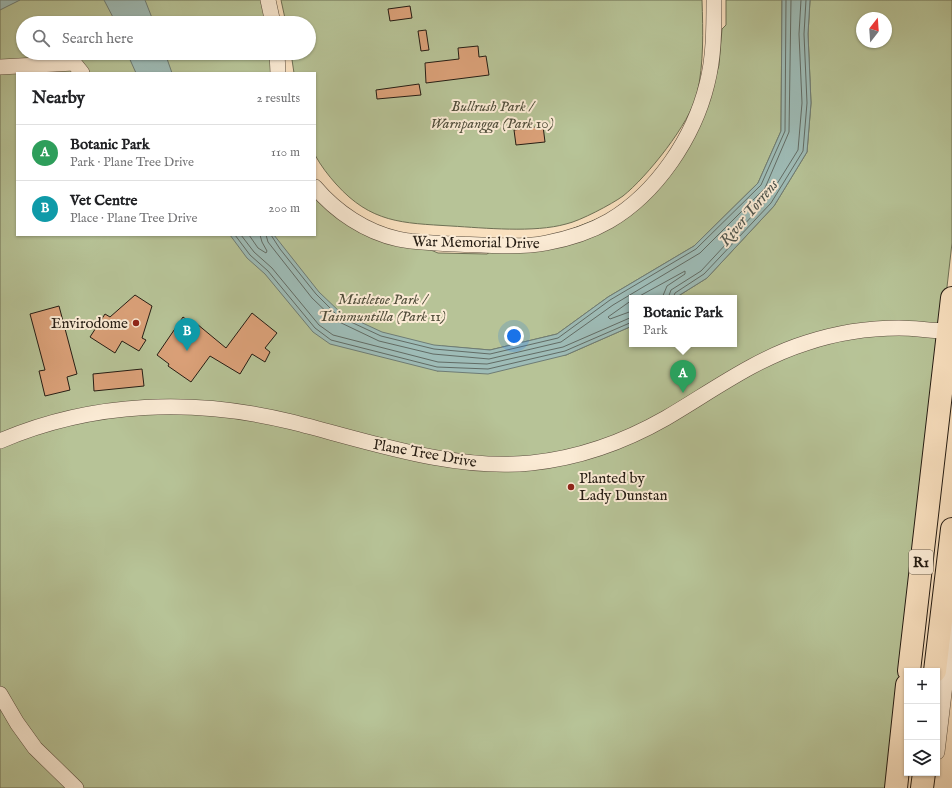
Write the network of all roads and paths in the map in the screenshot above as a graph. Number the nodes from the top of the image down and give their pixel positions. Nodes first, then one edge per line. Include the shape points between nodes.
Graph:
1 (268, 0) edge
2 (714, 0) edge
3 (272, 16) edge
4 (277, 60) edge
5 (0, 67) edge
6 (81, 72) edge
7 (278, 72) edge
8 (316, 188) edge
9 (952, 298) edge
10 (948, 331) junction
11 (0, 441) edge
12 (952, 528) edge
13 (921, 563) junction
14 (952, 629) edge
15 (909, 668) edge
16 (944, 673) edge
17 (0, 694) edge
18 (905, 704) edge
19 (938, 740) edge
20 (924, 776) edge
21 (935, 776) edge
22 (76, 788) edge
23 (897, 788) edge
24 (922, 788) edge
25 (933, 788) edge

1 - 3 street
2 - 8 street, War Memorial Drive via 714,38 708,83 690,129 660,177 640,197 609,221 568,238 544,244 419,242 398,239 358,223 328,202
4 - 7 street
5 - 6 street via 74,63
9 - 10 highway, R1
10 - 11 street, Plane Tree Drive via 898,328 865,330 804,343 760,362 663,420 615,444 569,458 528,464 461,462 383,447 241,411 188,406 136,407 87,414 51,423
10 - 13 highway, R1
12 - 13 highway
12 - 16 highway, R1
13 - 15 highway, R1
14 - 16 street
16 - 19 street
17 - 22 street via 35,748
18 - 23 highway
20 - 24 highway
21 - 25 street

